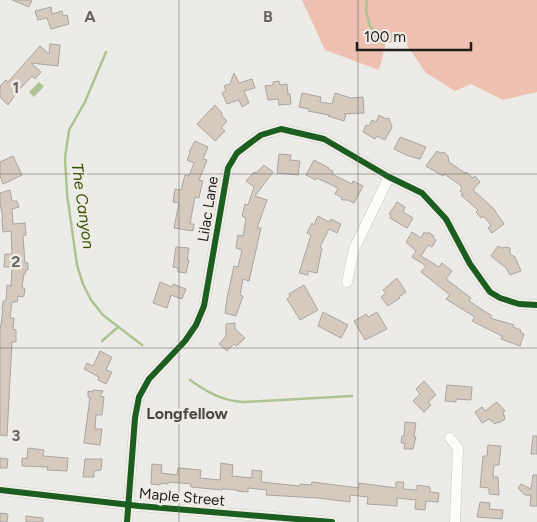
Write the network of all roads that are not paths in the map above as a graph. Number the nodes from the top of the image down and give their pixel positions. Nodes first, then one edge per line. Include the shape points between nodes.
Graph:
1 (390, 177) junction
2 (348, 282) dead end
3 (537, 306) edge
4 (450, 438) dead end
5 (0, 490) edge
6 (128, 505) junction
7 (127, 522) edge
8 (332, 522) edge
9 (455, 522) edge

1 - 2 street via 354,249
1 - 3 street, Lilac Lane via 422,193 446,219 470,264 490,292 519,304
1 - 6 street, Lilac Lane via 324,140 281,129 262,135 237,153 228,168 204,306 185,341 149,379 139,397
4 - 9 street via 458,448
5 - 6 street, Maple Street
6 - 7 street, Lilac Lane
6 - 8 street, Maple Street

